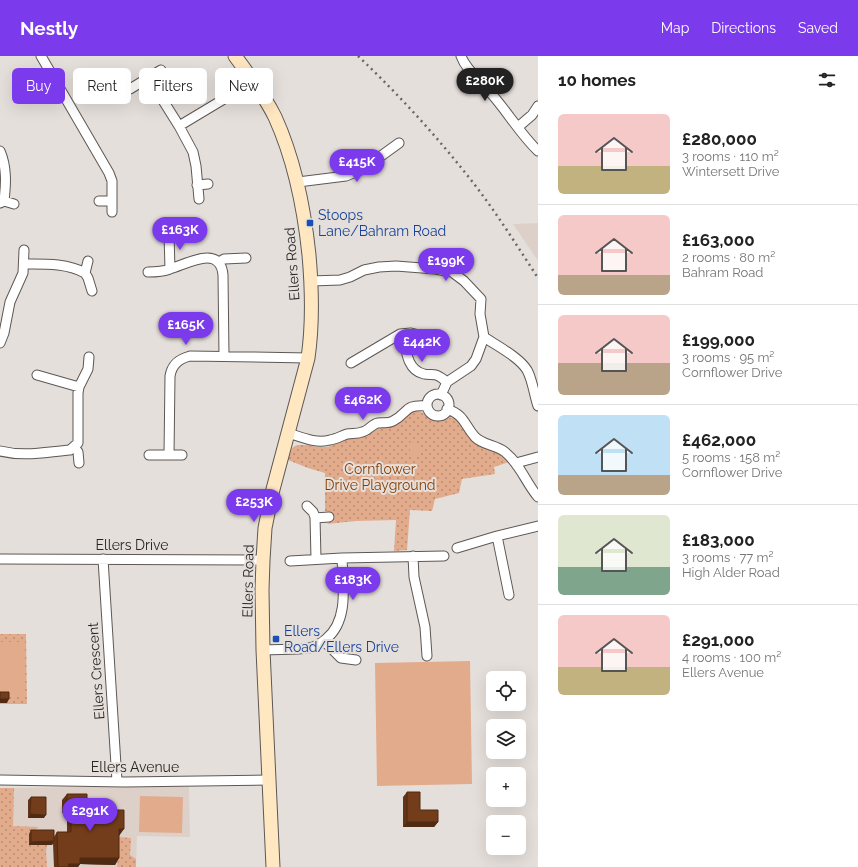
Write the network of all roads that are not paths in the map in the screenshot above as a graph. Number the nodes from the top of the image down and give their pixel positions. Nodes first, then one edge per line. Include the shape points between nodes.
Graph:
1 (41, 56) edge
2 (235, 56) edge
3 (461, 56) edge
4 (244, 68) edge
5 (165, 104) edge
6 (216, 104) edge
7 (267, 104) edge
8 (538, 106) edge
9 (179, 126) junction
10 (518, 126) junction
11 (399, 143) dead end
12 (0, 151) edge
13 (538, 151) edge
14 (298, 182) junction
15 (208, 184) dead end
16 (197, 185) junction
17 (199, 199) dead end
18 (99, 201) dead end
19 (112, 201) junction
20 (2, 202) edge
21 (14, 204) dead end
22 (112, 212) dead end
23 (169, 234) dead end
24 (24, 250) dead end
25 (246, 258) dead end
26 (88, 261) dead end
27 (219, 262) junction
28 (24, 264) junction
29 (170, 269) junction
30 (148, 272) dead end
31 (85, 273) junction
32 (312, 280) junction
33 (92, 291) dead end
34 (403, 334) junction
35 (484, 337) junction
36 (438, 340) dead end
37 (0, 342) edge
38 (224, 356) junction
39 (89, 357) dead end
40 (308, 358) junction
41 (351, 362) dead end
42 (37, 375) dead end
43 (448, 382) junction
44 (79, 387) junction
45 (441, 395) junction
46 (427, 406) junction
47 (538, 406) edge
48 (447, 409) junction
49 (288, 433) junction
50 (74, 447) junction
51 (0, 451) edge
52 (149, 454) dead end
53 (169, 455) junction
54 (182, 455) dead end
55 (538, 457) edge
56 (516, 463) junction
57 (79, 464) dead end
58 (538, 497) edge
59 (307, 506) dead end
60 (329, 517) dead end
61 (315, 518) junction
62 (538, 526) edge
63 (497, 536) junction
64 (457, 548) dead end
65 (413, 556) junction
66 (444, 556) dead end
67 (342, 558) junction
68 (0, 559) edge
69 (104, 559) junction
70 (316, 559) junction
71 (263, 560) junction
72 (290, 561) dead end
73 (509, 595) dead end
74 (324, 640) junction
75 (263, 650) junction
76 (427, 656) dead end
77 (356, 660) dead end
78 (0, 780) edge
79 (269, 780) junction
80 (117, 781) junction
81 (273, 867) edge

1 - 19 street via 109,174 112,181
2 - 4 street, Ellers Road
3 - 10 street via 467,67
5 - 9 street
6 - 9 street
7 - 14 street, Ellers Road
8 - 10 street via 532,115
9 - 16 street via 193,152
10 - 13 street
11 - 14 street via 363,169 341,177
12 - 20 street via 6,172
14 - 32 street, Ellers Road
15 - 16 street
16 - 17 street
18 - 19 street
19 - 22 street
20 - 21 street
23 - 29 street
24 - 28 street
25 - 27 street via 224,259
26 - 31 street
27 - 29 street via 207,258 198,259
27 - 38 street via 224,275
28 - 31 street via 69,267
28 - 37 street via 20,283 10,302
29 - 30 street
31 - 33 street
32 - 35 street via 340,280 364,270 396,266 452,272 481,299
32 - 40 street, Ellers Road via 311,339
34 - 36 street via 411,333
34 - 41 street via 395,336
34 - 43 street via 410,364 414,370 426,375 436,375
35 - 43 street via 471,366
35 - 47 street via 520,361 532,382
38 - 40 street
38 - 53 street via 190,356 183,358 171,370
39 - 44 street via 88,369
40 - 49 street, Ellers Road
42 - 44 street
43 - 45 street
44 - 50 street via 78,443
45 - 46 street via 431,396
45 - 48 street via 447,399
46 - 48 street via 436,416 443,414
46 - 49 street via 417,405 406,409 392,422 376,423 361,433 349,433 328,441 308,440
48 - 56 street via 462,418 476,437 497,446
49 - 71 street, Ellers Road via 272,493
50 - 51 street via 70,450 30,455
50 - 57 street via 78,452
52 - 53 street
53 - 54 street
55 - 56 street
56 - 58 street
59 - 61 street
60 - 61 street
61 - 70 street
62 - 63 street
63 - 64 street
63 - 73 street
65 - 66 street
65 - 67 street
65 - 76 street via 414,578 425,627
67 - 70 street
67 - 74 street via 341,617 336,628
68 - 69 street, Ellers Drive
69 - 71 street, Ellers Drive
69 - 80 street, Ellers Crescent
70 - 72 street
71 - 75 street, Ellers Road
74 - 75 street via 311,648
74 - 77 street via 341,658
75 - 79 street, Ellers Road
78 - 80 street, Ellers Avenue
79 - 80 street, Ellers Avenue
79 - 81 street, Ellers Road

